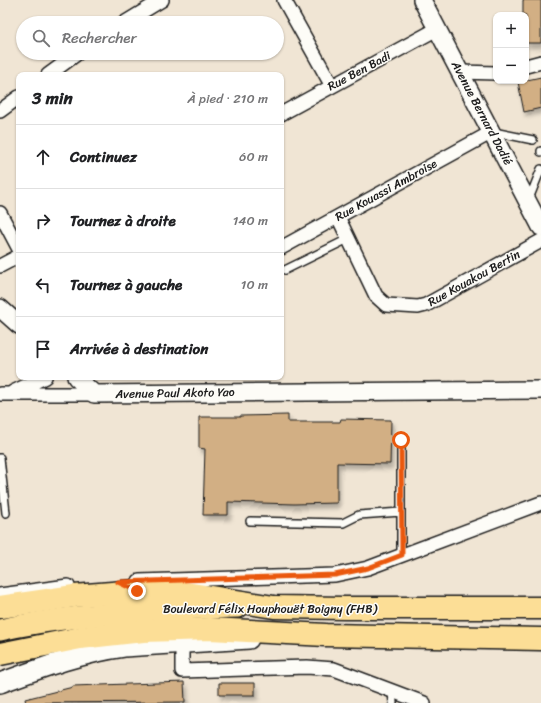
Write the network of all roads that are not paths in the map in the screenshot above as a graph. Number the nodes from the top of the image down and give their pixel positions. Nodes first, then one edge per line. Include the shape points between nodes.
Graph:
1 (162, 0) edge
2 (284, 0) edge
3 (422, 0) edge
4 (136, 16) edge
5 (438, 29) junction
6 (68, 60) edge
7 (541, 62) edge
8 (529, 65) edge
9 (52, 72) edge
10 (460, 72) junction
11 (493, 72) edge
12 (332, 86) junction
13 (16, 99) edge
14 (0, 111) edge
15 (284, 112) edge
16 (492, 132) junction
17 (533, 140) dead end
18 (541, 170) edge
19 (528, 201) junction
20 (0, 212) edge
21 (338, 217) junction
22 (541, 227) edge
23 (348, 239) junction
24 (541, 241) edge
25 (16, 243) edge
26 (284, 246) edge
27 (16, 258) edge
28 (0, 266) edge
29 (285, 270) dead end
30 (0, 308) edge
31 (16, 322) edge
32 (38, 380) edge
33 (79, 380) edge
34 (541, 390) edge
35 (5, 394) edge
36 (94, 394) junction
37 (401, 440) dead end
38 (0, 458) edge
39 (541, 503) edge
40 (401, 512) junction
41 (6, 513) dead end
42 (250, 521) dead end
43 (402, 555) junction
44 (127, 587) junction
45 (0, 595) edge
46 (0, 607) edge
47 (274, 607) junction
48 (541, 608) edge
49 (0, 630) edge
50 (326, 635) junction
51 (541, 639) edge
52 (182, 643) junction
53 (3, 654) edge
54 (0, 683) edge
55 (392, 697) edge
56 (424, 703) edge

1 - 4 street
2 - 12 street
3 - 5 street, Avenue Bernard Dadié
5 - 10 street, Avenue Bernard Dadié
5 - 12 street, Rue Ben Badi
6 - 9 street
7 - 8 street
10 - 11 street
10 - 16 street, Avenue Bernard Dadié
12 - 15 street, Rue Ben Badi
13 - 14 street
16 - 17 lane
16 - 19 street, Avenue Bernard Dadié
16 - 21 street, Rue Kouassi Ambroise
18 - 19 lane
19 - 22 street, Avenue Bernard Dadié
20 - 25 street
21 - 23 street, Rue Kouakou Bertin
21 - 26 street, Rue Kouassi Ambroise
23 - 24 street, Rue Kouakou Bertin via 376,296 381,301 386,305 418,307 426,305
23 - 29 lane
27 - 28 street
30 - 31 street
32 - 35 street
33 - 36 street
34 - 36 street, Avenue Paul Akoto Yao
35 - 36 street, Avenue Paul Akoto Yao
37 - 40 lane
38 - 41 lane
39 - 43 street
40 - 42 lane via 359,515 342,523
40 - 43 lane
43 - 44 street via 368,568 335,575
44 - 45 street via 86,584
44 - 46 highway
44 - 47 highway via 179,592
47 - 48 highway, Boulevard Félix Houphouët Boigny (FHB)
47 - 49 main road, Boulevard Félix Houphouët Boigny (FHB) via 173,609 55,620
50 - 51 highway, Boulevard Félix Houphouët Boigny (FHB)
50 - 52 main road, Boulevard Félix Houphouët Boigny (FHB)
50 - 53 highway, Boulevard Félix Houphouët Boigny (FHB) via 210,629 143,631 80,638
52 - 54 main road, Boulevard Félix Houphouët Boigny (FHB) via 124,646 82,655
52 - 55 street via 182,671 307,666 334,669
55 - 56 street

